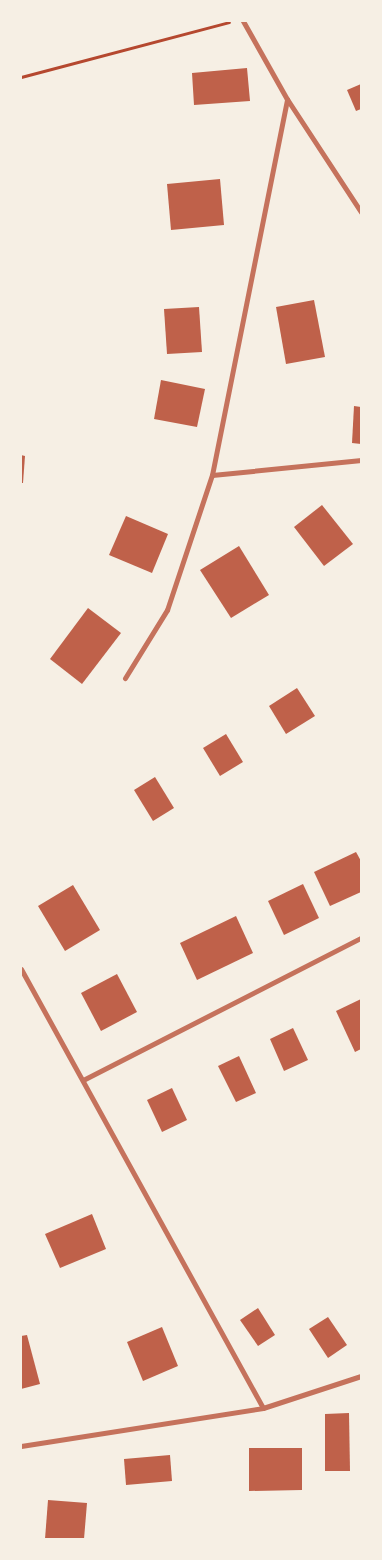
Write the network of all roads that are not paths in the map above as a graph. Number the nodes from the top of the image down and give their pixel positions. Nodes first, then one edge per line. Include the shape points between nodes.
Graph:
1 (243, 21) edge
2 (287, 99) junction
3 (361, 212) edge
4 (361, 460) edge
5 (212, 475) junction
6 (124, 678) dead end
7 (361, 938) edge
8 (21, 969) edge
9 (83, 1080) junction
10 (361, 1376) edge
11 (263, 1408) junction
12 (21, 1446) edge

1 - 2 street
2 - 3 street
2 - 5 street
4 - 5 street
5 - 6 street via 167,610
7 - 9 street
8 - 9 street
9 - 11 street
10 - 11 street
11 - 12 street

